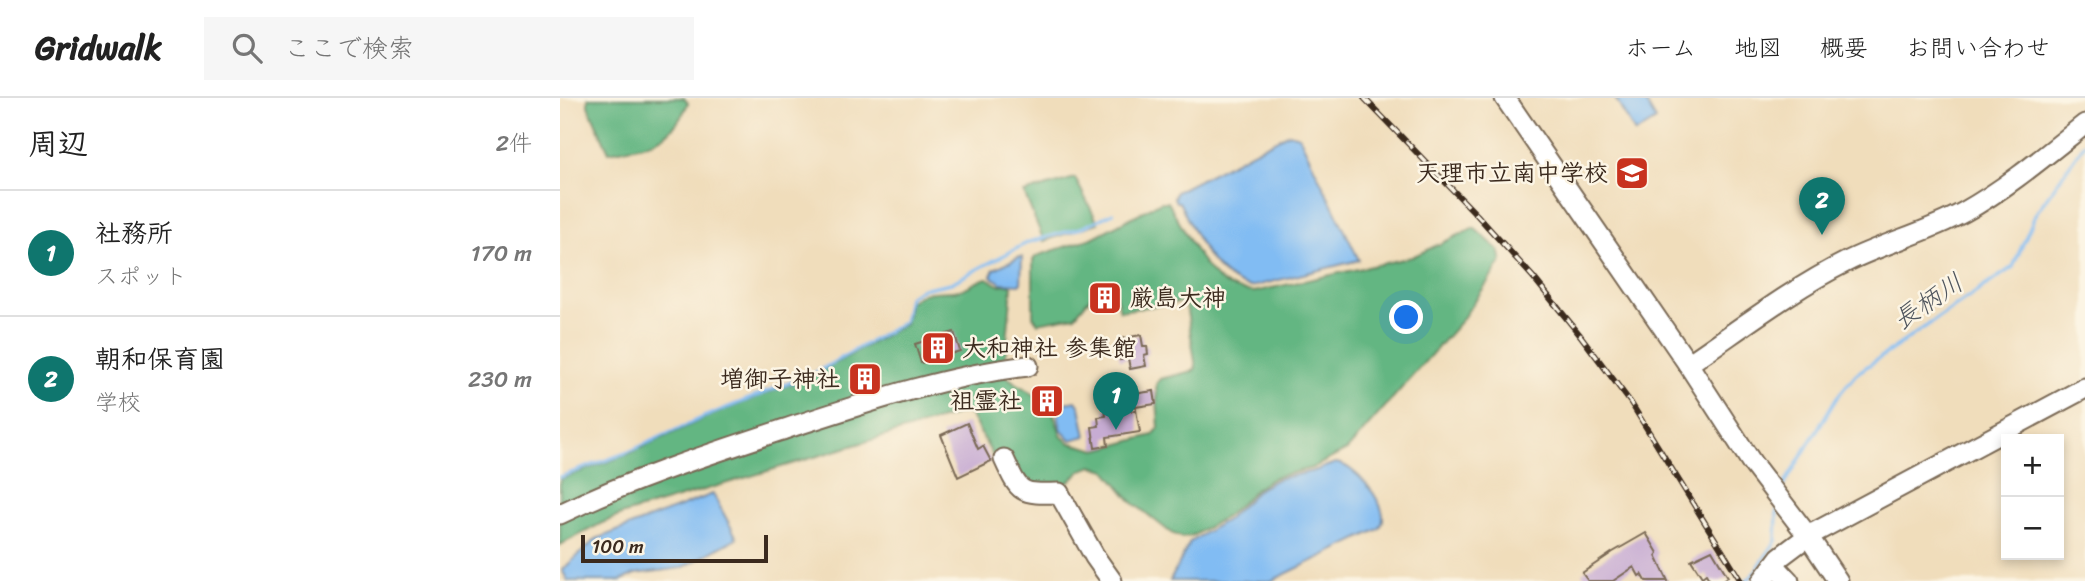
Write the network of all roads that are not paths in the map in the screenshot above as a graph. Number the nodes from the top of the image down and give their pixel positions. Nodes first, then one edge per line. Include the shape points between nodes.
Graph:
1 (1505, 98) edge
2 (2085, 124) edge
3 (1688, 364) junction
4 (1028, 366) dead end
5 (2085, 388) edge
6 (1004, 458) dead end
7 (560, 514) edge
8 (1808, 536) junction
9 (1774, 565) junction
10 (1112, 581) edge
11 (1762, 581) edge
12 (1789, 581) edge
13 (1838, 581) edge

1 - 3 street
2 - 3 street via 1964,212 1847,262 1787,296
3 - 8 street via 1752,463
4 - 7 street via 895,393 660,472
5 - 8 street
6 - 10 street via 1016,484 1030,494 1059,492
8 - 9 street
8 - 13 street
9 - 11 street
9 - 12 street

